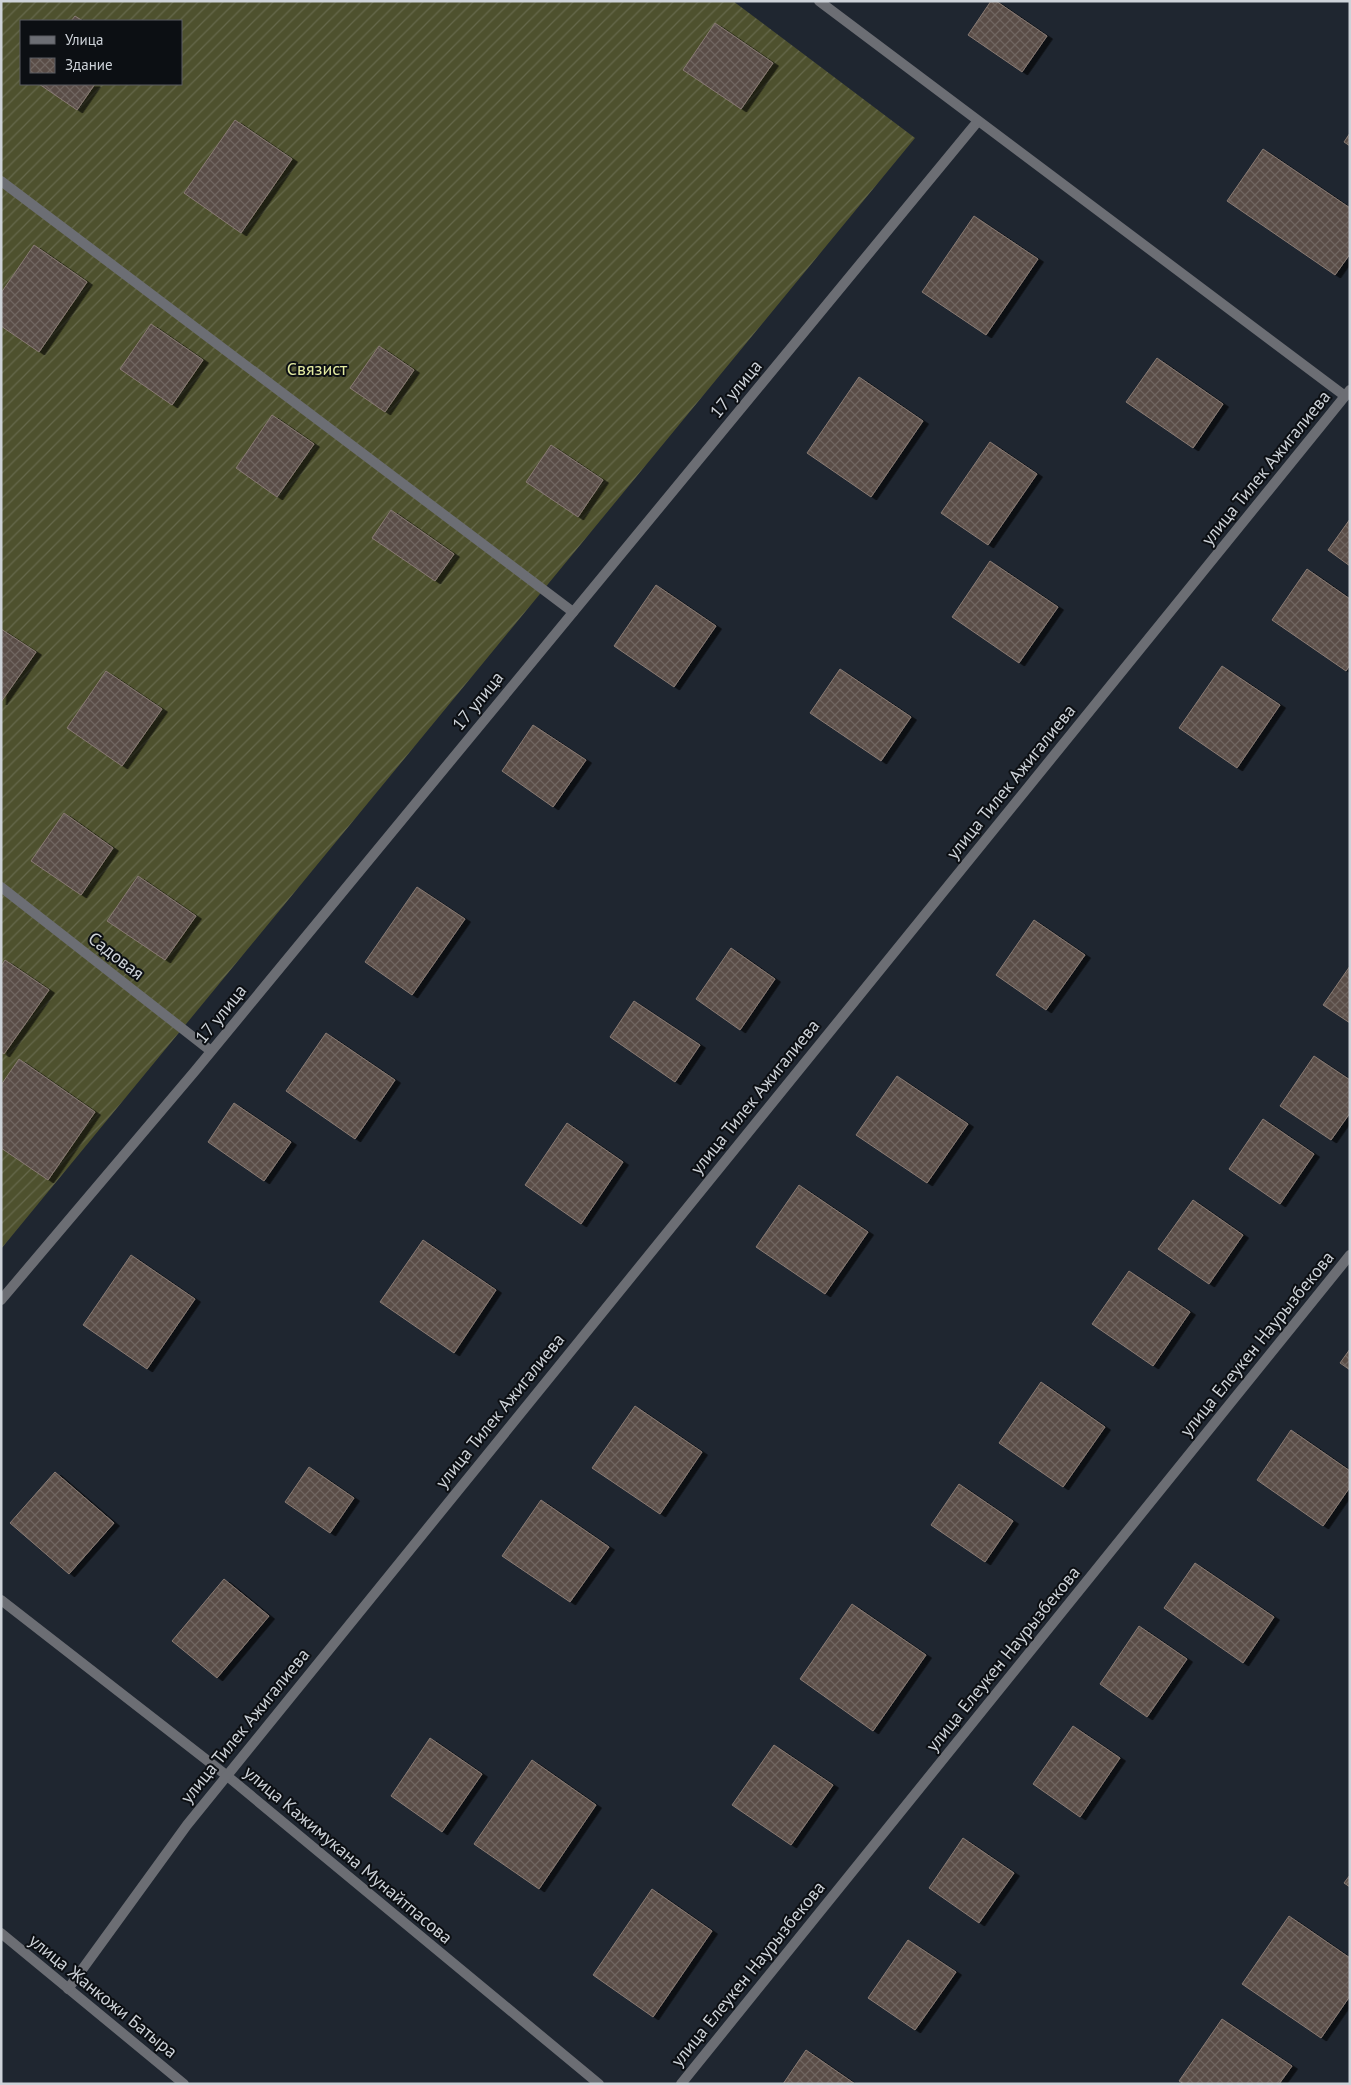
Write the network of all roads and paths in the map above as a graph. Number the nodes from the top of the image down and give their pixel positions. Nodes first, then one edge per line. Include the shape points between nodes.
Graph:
1 (819, 1) edge
2 (978, 121) junction
3 (1, 181) edge
4 (1347, 393) edge
5 (573, 612) junction
6 (1, 887) edge
7 (211, 1051) junction
8 (1350, 1255) edge
9 (1, 1300) edge
10 (1, 1600) edge
11 (226, 1775) junction
12 (1, 1933) edge
13 (68, 1988) junction
14 (184, 2084) edge
15 (599, 2084) edge
16 (681, 2084) edge

1 - 2 street
2 - 4 street
2 - 5 street, 17 улица
3 - 5 street
4 - 11 street, улица Тилек Ажигалиева
5 - 7 street, 17 улица
6 - 7 street, Садовая
7 - 9 street, 17 улица
8 - 16 street, улица Елеукен Наурызбекова
10 - 11 street, улица Кажимукана Мунайтпасова
11 - 13 street, улица Тилек Ажигалиева
11 - 15 street, улица Кажимукана Мунайтпасова
12 - 13 street, улица Жанкожи Батыра
13 - 14 street, улица Жанкожи Батыра

